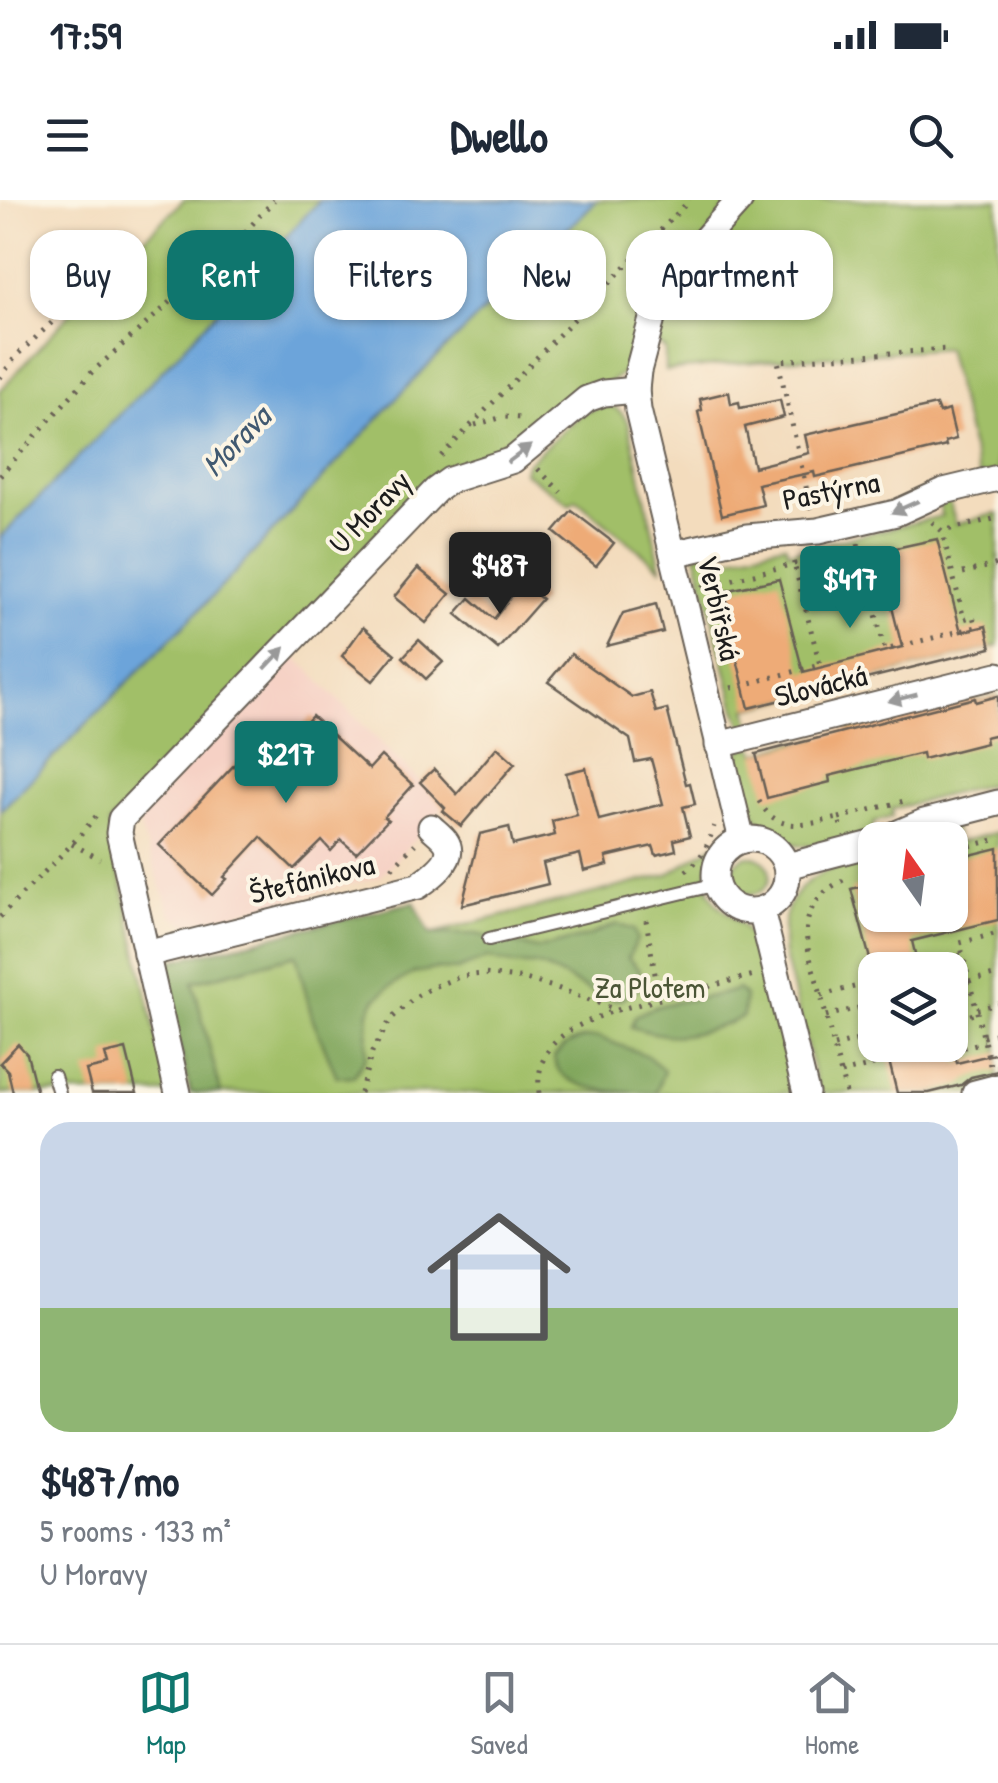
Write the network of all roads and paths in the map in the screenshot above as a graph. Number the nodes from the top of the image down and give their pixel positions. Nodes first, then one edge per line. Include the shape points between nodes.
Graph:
1 (274, 200) edge
2 (740, 200) edge
3 (55, 320) edge
4 (946, 349) dead end
5 (0, 378) edge
6 (636, 390) junction
7 (568, 414) junction
8 (472, 426) dead end
9 (521, 454) junction
10 (0, 476) edge
11 (998, 478) edge
12 (561, 492) dead end
13 (813, 532) junction
14 (942, 532) dead end
15 (857, 540) dead end
16 (672, 554) junction
17 (794, 564) dead end
18 (998, 564) edge
19 (962, 572) dead end
20 (998, 674) edge
21 (725, 690) dead end
22 (718, 745) junction
23 (998, 803) edge
24 (714, 814) dead end
25 (924, 822) edge
26 (431, 827) joint
27 (998, 839) edge
28 (742, 840) junction
29 (968, 846) edge
30 (858, 848) edge
31 (84, 850) dead end
32 (786, 866) junction
33 (392, 869) dead end
34 (675, 878) dead end
35 (716, 884) junction
36 (643, 903) junction
37 (760, 910) junction
38 (0, 917) edge
39 (998, 933) edge
40 (489, 939) dead end
41 (961, 952) edge
42 (146, 954) junction
43 (774, 969) junction
44 (998, 974) edge
45 (968, 976) edge
46 (970, 983) junction
47 (858, 986) edge
48 (821, 995) dead end
49 (659, 998) junction
50 (998, 1004) edge
51 (858, 1008) edge
52 (616, 1010) junction
53 (976, 1011) junction
54 (968, 1014) edge
55 (826, 1016) dead end
56 (998, 1033) edge
57 (983, 1039) junction
58 (858, 1040) edge
59 (968, 1044) edge
60 (834, 1046) dead end
61 (889, 1062) dead end
62 (841, 1074) dead end
63 (54, 1076) dead end
64 (538, 1078) junction
65 (989, 1089) edge
66 (59, 1093) edge
67 (178, 1093) edge
68 (360, 1093) edge
69 (530, 1093) edge
70 (539, 1093) edge
71 (806, 1093) edge

1 - 10 path via 92,372
2 - 6 street via 656,304
3 - 5 path
4 - 13 path via 778,362
6 - 7 street, U Moravy via 596,396
6 - 16 street, Verbířská
7 - 8 path via 503,417
7 - 9 street, U Moravy
9 - 12 path
42 -> 9 street, U Moravy via 119,833 125,814 436,490
11 -> 13 street, Pastýrna via 944,490 896,513
13 - 16 street, Pastýrna via 747,537
14 - 15 path via 964,619 973,616 976,627 884,650
16 - 22 street, Verbířská
17 - 21 path via 820,665
18 - 19 path
20 -> 22 street, Slovácká
22 - 28 street, Verbířská
23 - 25 street
24 - 34 path via 701,858
26 - 33 path
26 - 42 street, Štefánikova via 448,853 418,886
27 - 29 path
28 - 32 street via 766,842
28 - 35 street via 720,857
30 - 32 street
31 - 38 path via 72,844
32 - 37 street via 782,894
35 - 36 lane
35 - 37 street via 733,906
36 - 40 lane
36 - 49 path
37 - 43 street
39 - 41 path via 960,944
42 - 67 street
43 - 49 path
43 - 71 street
44 - 46 path
45 - 46 path
46 - 53 path
47 - 48 path
49 - 52 path
50 - 53 path
51 - 55 path
52 - 64 path via 557,1039
52 - 68 path via 510,976 454,979 414,997 391,1019
53 - 54 path
53 - 57 path
56 - 57 path
57 - 59 path
57 - 65 path
58 - 60 path
61 - 62 path
63 - 66 lane
64 - 69 path
64 - 70 path

